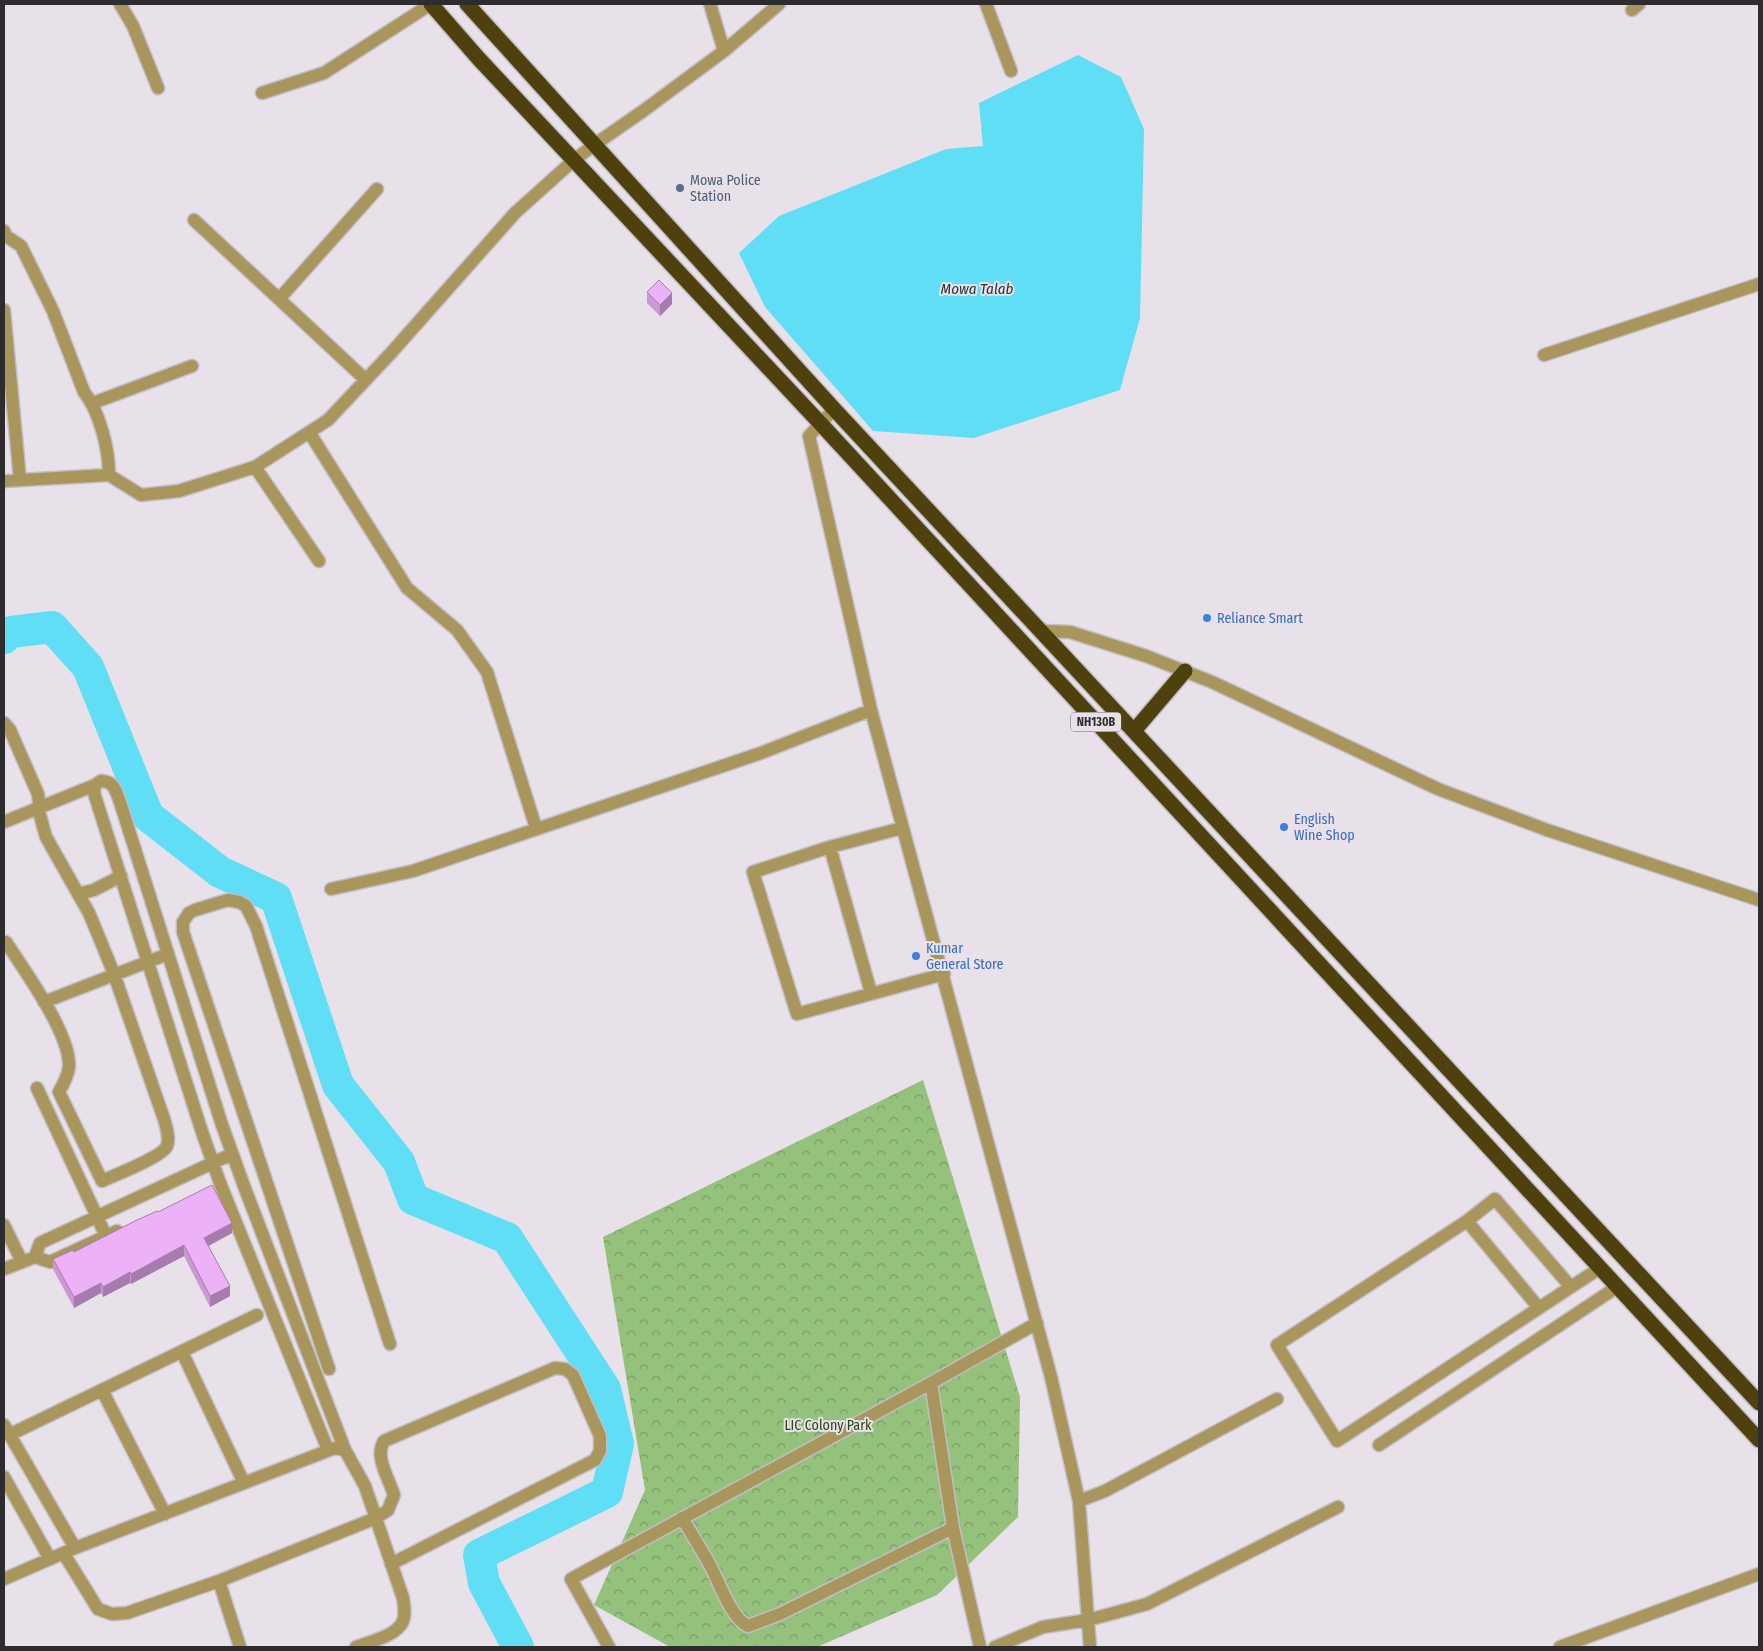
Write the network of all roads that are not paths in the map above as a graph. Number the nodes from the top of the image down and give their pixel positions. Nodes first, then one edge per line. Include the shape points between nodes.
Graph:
1 (120, 4) edge
2 (431, 4) edge
3 (467, 4) edge
4 (710, 4) edge
5 (779, 4) edge
6 (986, 4) edge
7 (724, 51) junction
8 (1011, 71) dead end
9 (158, 88) dead end
10 (262, 93) dead end
11 (594, 145) junction
12 (574, 160) junction
13 (377, 189) dead end
14 (194, 220) dead end
15 (5, 237) edge
16 (1759, 284) edge
17 (279, 299) junction
18 (4, 310) edge
19 (1544, 355) dead end
20 (192, 366) dead end
21 (366, 380) junction
22 (92, 403) junction
23 (834, 409) junction
24 (820, 423) junction
25 (309, 432) junction
26 (255, 467) junction
27 (109, 475) junction
28 (20, 480) junction
29 (4, 481) edge
30 (319, 561) dead end
31 (1041, 631) junction
32 (1185, 671) junction
33 (871, 710) junction
34 (4, 723) edge
35 (1134, 731) junction
36 (95, 785) junction
37 (38, 808) junction
38 (4, 822) edge
39 (536, 828) junction
40 (902, 828) junction
41 (830, 847) junction
42 (121, 876) junction
43 (331, 890) dead end
44 (78, 894) junction
45 (1759, 900) edge
46 (6, 942) dead end
47 (168, 954) junction
48 (148, 961) junction
49 (114, 974) junction
50 (944, 974) junction
51 (871, 993) junction
52 (44, 1002) junction
53 (187, 1014) junction
54 (167, 1021) junction
55 (207, 1078) junction
56 (187, 1085) junction
57 (37, 1088) dead end
58 (258, 1156) junction
59 (213, 1163) junction
60 (236, 1164) junction
61 (215, 1185) junction
62 (97, 1216) junction
63 (1467, 1221) junction
64 (132, 1224) edge
65 (4, 1225) edge
66 (106, 1236) junction
67 (35, 1257) junction
68 (22, 1262) junction
69 (1600, 1268) junction
70 (4, 1270) edge
71 (1571, 1287) junction
72 (1617, 1287) junction
73 (1539, 1308) junction
74 (257, 1316) dead end
75 (1037, 1323) junction
76 (390, 1344) dead end
77 (182, 1352) junction
78 (329, 1369) dead end
79 (931, 1383) junction
80 (102, 1390) junction
81 (1278, 1400) dead end
82 (1759, 1402) edge
83 (6, 1430) edge
84 (1759, 1440) edge
85 (1379, 1445) dead end
86 (328, 1450) junction
87 (345, 1450) junction
88 (4, 1477) edge
89 (244, 1483) junction
90 (1079, 1501) junction
91 (1338, 1507) dead end
92 (165, 1514) junction
93 (376, 1518) junction
94 (682, 1518) junction
95 (953, 1528) junction
96 (69, 1551) junction
97 (50, 1559) junction
98 (391, 1564) junction
99 (1759, 1574) edge
100 (4, 1579) edge
101 (218, 1581) junction
102 (1088, 1620) junction
103 (240, 1647) edge
104 (356, 1647) edge
105 (609, 1647) edge
106 (980, 1647) edge
107 (995, 1647) edge
108 (1090, 1647) edge
109 (1560, 1647) edge

1 - 9 street
2 - 10 street via 324,73
2 - 12 highway, NH130B
3 - 11 highway, NH130B
4 - 7 street
5 - 7 street
6 - 8 street
7 - 11 street
11 - 12 street
11 - 23 highway, NH130B
12 - 21 street via 515,213
12 - 24 highway, NH130B
13 - 17 street
14 - 17 street
15 - 22 street via 21,246 52,311 84,392
16 - 19 street
17 - 21 street
18 - 28 street
20 - 22 street
21 - 25 street via 328,420
22 - 27 street via 109,458
23 - 24 street
23 - 31 highway, NH130B
24 - 33 street via 809,436
24 - 69 highway, NH130B
25 - 26 street
25 - 39 street via 407,588 457,630 488,672
26 - 27 street via 179,491 141,495
26 - 30 street
27 - 28 street
28 - 29 street
31 - 32 street via 1070,632
31 - 35 highway, NH130B
32 - 35 highway
32 - 45 street via 1438,789 1547,830
33 - 39 street via 761,753
33 - 40 street
34 - 37 street via 38,794
35 - 82 highway, NH130B
36 - 37 street
36 - 42 street via 94,793
36 - 47 street via 108,781 114,786
37 - 38 street
37 - 44 street via 46,837
39 - 43 street via 413,871
40 - 41 street
40 - 50 street
41 - 51 street
41 - 51 street via 753,872 797,1014
42 - 44 street
42 - 48 street
44 - 49 street
46 - 52 street
47 - 48 street
47 - 53 street
48 - 49 street
48 - 54 street
49 - 52 street
49 - 52 street via 164,1119 168,1145 161,1154 102,1181 59,1092 69,1068 66,1047
50 - 51 street
50 - 75 street
53 - 54 street
53 - 55 street
54 - 56 street
55 - 56 street
55 - 60 street
56 - 59 street
57 - 62 street
58 - 60 street
58 - 76 street via 183,932 189,914 228,900 246,906 256,926
58 - 78 street
59 - 60 street
59 - 61 street
59 - 62 street
60 - 61 street
60 - 87 street
61 - 86 street
62 - 66 street
62 - 67 street via 40,1244
63 - 71 street via 1495,1199
63 - 73 street
63 - 73 street via 1277,1345 1336,1441
64 - 66 street
65 - 68 street
66 - 67 street via 50,1262
67 - 68 street
68 - 70 street
69 - 71 street
69 - 72 highway, NH130B
71 - 73 street
72 - 84 highway, NH130B
72 - 85 street
74 - 77 street
75 - 79 street
75 - 90 street
77 - 80 street
77 - 89 street
79 - 94 street
79 - 95 street
80 - 83 street
80 - 92 street
81 - 90 street via 1105,1491
83 - 96 street
86 - 87 street
86 - 89 street
87 - 93 street via 365,1486
88 - 97 street
89 - 92 street
90 - 102 street
91 - 102 street via 1147,1604
92 - 96 street
93 - 98 street
93 - 98 street via 388,1510 394,1494 380,1455 384,1441 555,1368 565,1369 573,1375 600,1436 600,1451 595,1460
93 - 101 street
94 - 95 street via 732,1608 748,1626 780,1614
94 - 105 street via 571,1579
95 - 106 street
96 - 97 street
96 - 101 street via 98,1609 112,1614 127,1613
97 - 100 street
98 - 104 street via 403,1598 403,1622 395,1631
99 - 109 street
101 - 103 street
102 - 107 street via 1043,1627
102 - 108 street

